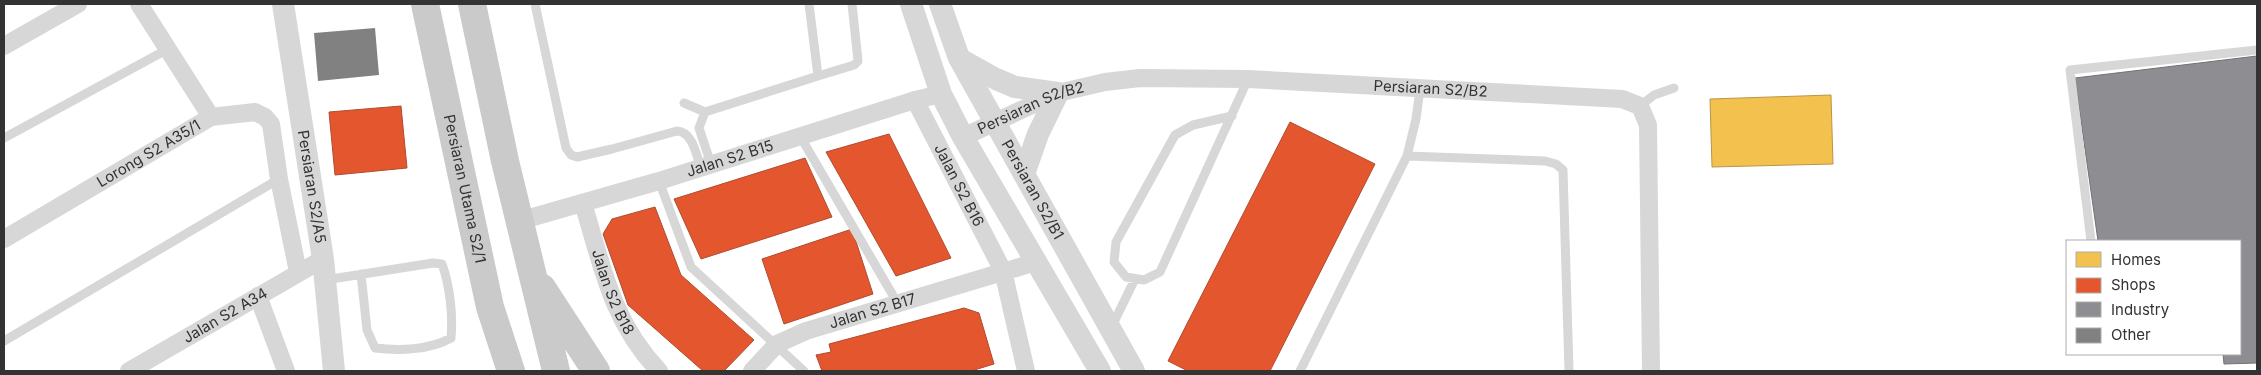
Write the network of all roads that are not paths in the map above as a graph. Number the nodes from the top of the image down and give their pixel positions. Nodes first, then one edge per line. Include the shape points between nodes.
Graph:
1 (78, 4) edge
2 (139, 4) edge
3 (283, 4) edge
4 (425, 4) edge
5 (472, 4) edge
6 (535, 4) edge
7 (809, 4) edge
8 (852, 4) edge
9 (911, 4) edge
10 (940, 4) edge
11 (4, 46) edge
12 (168, 49) junction
13 (2257, 50) edge
14 (959, 58) junction
15 (818, 76) junction
16 (1248, 79) junction
17 (1420, 88) junction
18 (1674, 88) dead end
19 (1058, 93) junction
20 (941, 94) junction
21 (915, 100) junction
22 (684, 103) dead end
23 (1640, 106) junction
24 (705, 112) junction
25 (1232, 116) junction
26 (211, 117) junction
27 (995, 123) junction
28 (800, 136) junction
29 (963, 137) junction
30 (4, 138) edge
31 (1407, 156) junction
32 (706, 166) junction
33 (1024, 174) junction
34 (279, 178) junction
35 (659, 181) junction
36 (583, 203) junction
37 (519, 221) junction
38 (4, 238) edge
39 (2091, 240) edge
40 (1036, 262) junction
41 (324, 269) junction
42 (531, 270) junction
43 (1003, 271) junction
44 (298, 272) junction
45 (361, 274) junction
46 (1135, 279) junction
47 (258, 296) junction
48 (898, 304) junction
49 (490, 307) junction
50 (1110, 329) junction
51 (4, 341) edge
52 (777, 344) junction
53 (129, 371) edge
54 (286, 371) edge
55 (334, 371) edge
56 (494, 371) edge
57 (512, 371) edge
58 (556, 371) edge
59 (596, 371) edge
60 (659, 371) edge
61 (752, 371) edge
62 (804, 371) edge
63 (1025, 371) edge
64 (1100, 371) edge
65 (1134, 371) edge
66 (1300, 371) edge
67 (1569, 371) edge
68 (1651, 371) edge

1 - 11 street
2 - 12 street
3 - 41 street, Persiaran S2/A5
4 - 49 main road, Persiaran Utama S2/1
5 - 37 main road
6 - 32 lane via 566,148 571,155 595,153 677,131 689,136
7 - 15 lane
8 - 15 lane via 858,61
9 - 20 street
10 - 14 street, Persiaran S2/B1
12 - 26 street
12 - 30 lane
13 - 39 lane via 2070,70
14 - 19 street via 1015,87
14 - 27 street, Persiaran S2/B1
15 - 24 lane
16 - 17 street, Persiaran S2/B2
16 - 19 street, Persiaran S2/B2 via 1140,78
16 - 25 lane
17 - 23 street, Persiaran S2/B2 via 1622,99
17 - 31 lane
18 - 23 lane via 1654,95
19 - 27 street, Persiaran S2/B2
19 - 33 street via 1038,134
20 - 21 street, Jalan S2 B15
20 - 29 street
21 - 28 street, Jalan S2 B15
21 - 43 street, Jalan S2 B16
22 - 24 lane
23 - 68 street via 1648,125
24 - 32 lane via 699,128
25 - 46 lane via 1160,272 1144,280
25 - 46 lane via 1193,126 1176,135 1116,242 1114,262 1126,277
26 - 34 street, Lorong S2 A35/1 via 255,112 265,117 271,124
26 - 38 street, Lorong S2 A35/1
27 - 29 street, Persiaran S2/B2
27 - 33 street, Persiaran S2/B1
28 - 32 street, Jalan S2 B15
28 - 48 lane
29 - 40 street
31 - 66 lane
31 - 67 lane via 1545,161 1563,170
32 - 35 street, Jalan S2 B15
33 - 50 street, Persiaran S2/B1
34 - 44 street, Lorong S2 A35/1
34 - 51 lane
35 - 36 street, Jalan S2 B15
35 - 52 lane via 691,267
36 - 37 street, Jalan S2 B15
36 - 60 street, Jalan S2 B18 via 623,323 642,353
37 - 42 main road
40 - 43 street, Jalan S2 B17
40 - 64 street
41 - 44 street, Jalan S2 A34
41 - 45 lane
41 - 55 street, Persiaran S2/A5
42 - 58 main road
42 - 59 main road
43 - 48 street, Jalan S2 B17
43 - 63 street
44 - 47 street, Jalan S2 A34
45 - 45 lane via 442,264 452,323 451,338 440,344 391,350 375,348 367,330
46 - 50 lane
47 - 53 street, Jalan S2 A34
47 - 54 street
48 - 52 street, Jalan S2 B17 via 806,331
49 - 56 main road
49 - 57 main road, Persiaran Utama S2/1
50 - 65 street, Persiaran S2/B1
52 - 61 street, Jalan S2 B17
52 - 62 lane

